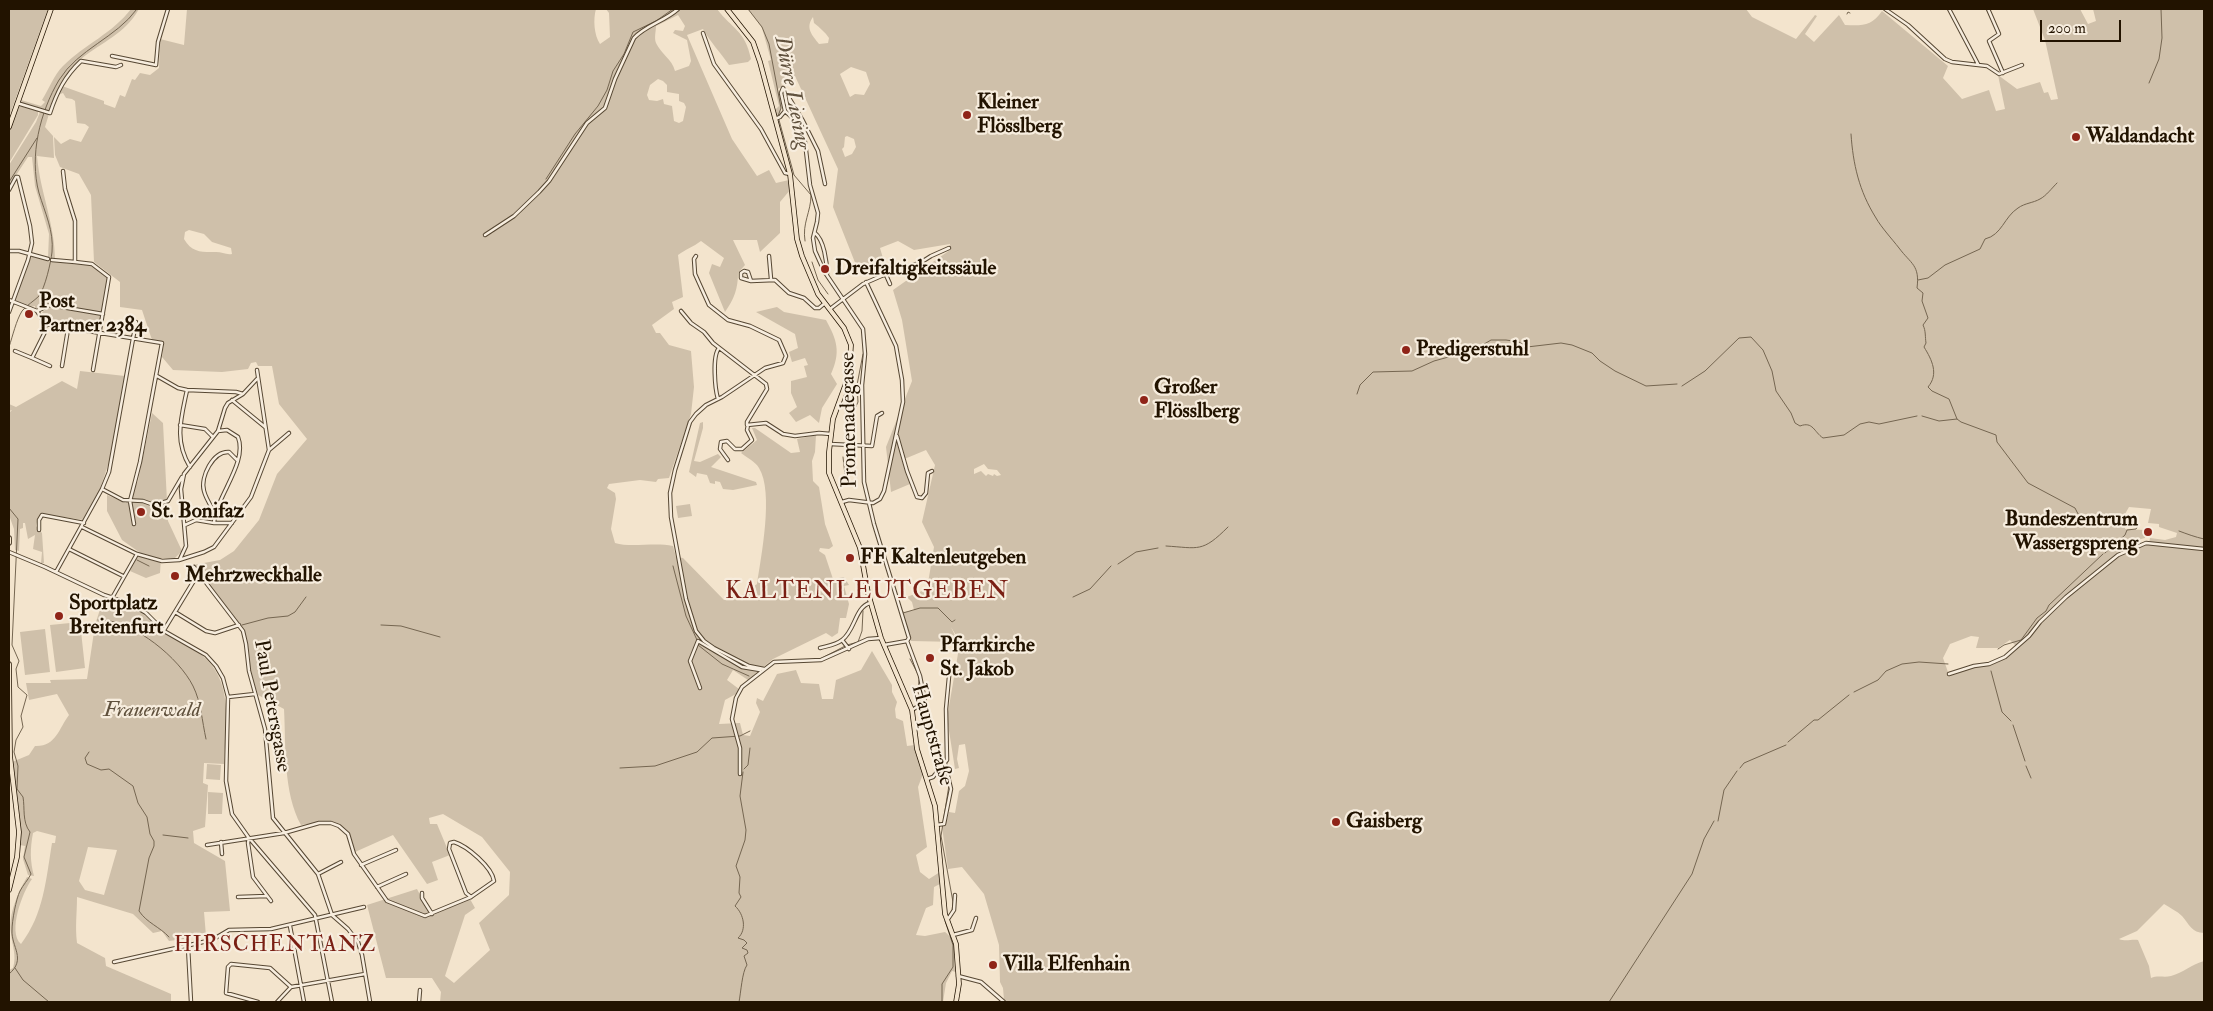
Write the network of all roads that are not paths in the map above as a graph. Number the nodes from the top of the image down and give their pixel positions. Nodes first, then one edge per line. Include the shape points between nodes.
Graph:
1 (51, 9) edge
2 (168, 9) edge
3 (678, 9) edge
4 (727, 9) edge
5 (1885, 9) edge
6 (1949, 9) edge
7 (1988, 9) edge
8 (703, 33) dead end
9 (112, 56) dead end
10 (1978, 64) junction
11 (121, 65) dead end
12 (2022, 65) dead end
13 (2003, 73) junction
14 (17, 103) junction
15 (785, 111) junction
16 (777, 118) junction
17 (9, 127) edge
18 (63, 171) dead end
19 (790, 174) junction
20 (825, 184) dead end
21 (9, 190) edge
22 (815, 233) junction
23 (485, 235) dead end
24 (949, 248) dead end
25 (9, 251) edge
26 (30, 254) junction
27 (696, 256) dead end
28 (769, 256) dead end
29 (75, 262) junction
30 (886, 274) junction
31 (827, 275) junction
32 (771, 280) junction
33 (751, 281) junction
34 (866, 282) junction
35 (890, 284) dead end
36 (842, 298) junction
37 (11, 301) edge
38 (825, 303) junction
39 (830, 309) junction
40 (681, 310) dead end
41 (9, 312) edge
42 (37, 312) junction
43 (103, 314) junction
44 (136, 322) dead end
45 (46, 324) junction
46 (68, 328) junction
47 (99, 334) junction
48 (133, 339) junction
49 (719, 348) junction
50 (15, 351) dead end
51 (32, 358) junction
52 (50, 366) dead end
53 (62, 366) dead end
54 (93, 370) dead end
55 (256, 370) dead end
56 (756, 374) junction
57 (156, 376) junction
58 (257, 379) junction
59 (186, 390) junction
60 (243, 394) junction
61 (718, 399) junction
62 (232, 400) junction
63 (882, 413) dead end
64 (180, 425) junction
65 (748, 425) junction
66 (266, 428) junction
67 (218, 431) junction
68 (289, 433) dead end
69 (831, 434) junction
70 (897, 436) junction
71 (213, 437) junction
72 (830, 444) junction
73 (863, 444) junction
74 (269, 450) junction
75 (238, 460) junction
76 (728, 460) dead end
77 (190, 467) junction
78 (932, 471) dead end
79 (184, 474) junction
80 (102, 490) junction
81 (130, 501) junction
82 (840, 503) junction
83 (867, 503) junction
84 (215, 513) junction
85 (84, 522) junction
86 (214, 523) junction
87 (232, 523) junction
88 (134, 524) dead end
89 (186, 525) junction
90 (82, 526) junction
91 (39, 530) dead end
92 (9, 538) edge
93 (9, 543) edge
94 (69, 549) junction
95 (2204, 549) edge
96 (9, 552) edge
97 (137, 554) junction
98 (179, 560) junction
99 (194, 567) dead end
100 (56, 572) junction
101 (198, 574) junction
102 (123, 576) junction
103 (112, 598) junction
104 (870, 603) junction
105 (175, 612) junction
106 (239, 625) junction
107 (164, 631) junction
108 (882, 638) junction
109 (842, 640) junction
110 (907, 641) junction
111 (884, 645) junction
112 (847, 647) junction
113 (820, 648) dead end
114 (9, 664) edge
115 (950, 666) dead end
116 (764, 668) junction
117 (1949, 674) dead end
118 (700, 688) dead end
119 (256, 694) junction
120 (228, 697) junction
121 (912, 710) junction
122 (9, 748) edge
123 (944, 764) junction
124 (740, 774) dead end
125 (927, 779) junction
126 (940, 825) junction
127 (284, 833) junction
128 (250, 838) junction
129 (221, 842) junction
130 (207, 845) dead end
131 (396, 850) dead end
132 (222, 854) dead end
133 (342, 862) dead end
134 (361, 865) junction
135 (318, 874) junction
136 (406, 874) dead end
137 (377, 887) junction
138 (9, 890) edge
139 (422, 893) dead end
140 (267, 896) junction
141 (955, 896) dead end
142 (238, 897) dead end
143 (471, 897) junction
144 (271, 901) dead end
145 (364, 907) dead end
146 (432, 914) junction
147 (332, 915) junction
148 (976, 918) dead end
149 (317, 919) junction
150 (947, 920) junction
151 (290, 926) junction
152 (953, 935) junction
153 (188, 947) junction
154 (114, 962) dead end
155 (365, 974) junction
156 (958, 976) junction
157 (329, 980) junction
158 (302, 985) junction
159 (291, 987) junction
160 (420, 990) dead end
161 (240, 997) junction
162 (191, 1002) edge
163 (237, 1002) edge
164 (258, 1002) edge
165 (277, 1002) edge
166 (304, 1002) edge
167 (332, 1002) edge
168 (370, 1002) edge
169 (420, 1002) edge
170 (956, 1002) edge
171 (1004, 1002) edge

1 - 14 main road
2 - 9 street via 158,42 156,65
3 - 23 street via 634,38 605,108 587,123 539,192 514,216
4 - 16 main road, Hauptstraße via 756,51
5 - 10 street via 1948,61
6 - 10 street
7 - 13 street via 1999,34 1990,41
8 - 19 street via 714,64 761,128 784,172
10 - 13 street
11 - 14 street via 81,61 63,82 49,112
12 - 13 street
14 - 17 main road
15 - 16 street
15 - 20 street via 781,93 784,88 818,151
15 - 22 street via 795,120 805,142 810,185 818,213
16 - 19 main road, Hauptstraße
18 - 29 street via 75,224
19 - 38 main road, Hauptstraße via 796,238 814,286
21 - 26 street via 18,177 31,232
22 - 31 street via 826,260
22 - 31 street, Promenadegasse via 813,241
24 - 30 street via 920,263
25 - 26 street
26 - 29 street
26 - 37 street
27 - 56 street via 695,274 710,306 728,320 750,326 782,343 785,361
28 - 32 street
29 - 43 street via 92,264 109,276
30 - 34 street
30 - 35 street
31 - 36 street, Promenadegasse
32 - 33 street
32 - 38 street via 780,283 789,293 802,297 814,308
33 - 33 street via 748,272 744,270 741,278
34 - 36 street
34 - 70 street via 896,346 903,402
36 - 39 street
36 - 73 street, Promenadegasse via 864,332
37 - 41 street
37 - 42 street
38 - 39 main road, Hauptstraße
39 - 69 main road, Hauptstraße via 847,333 852,355 848,380 835,412
40 - 49 street
42 - 43 street via 50,305
42 - 45 street
43 - 47 street
44 - 48 street
45 - 46 street
45 - 51 street
46 - 47 street
46 - 53 street
47 - 48 street
47 - 54 street
48 - 57 street via 162,343
48 - 80 street via 112,459
49 - 56 street
49 - 61 street via 716,353
50 - 51 street
51 - 52 street
55 - 58 street
56 - 61 street
56 - 65 street via 767,388
57 - 59 street
57 - 81 street
58 - 60 street
58 - 66 street
59 - 60 street
59 - 64 street
60 - 62 street
61 - 116 street via 692,418 670,493 671,517 696,631 708,644 742,663
62 - 66 street
62 - 67 street via 225,408
63 - 73 street via 877,416 873,445
64 - 71 street via 206,429
64 - 77 street via 180,448
65 - 69 street via 766,423 783,434 795,436
65 - 76 street via 752,440 742,449 735,449 726,440 721,442 721,450
66 - 74 street
67 - 71 street
67 - 75 street via 227,430 238,437 241,449
68 - 74 street
69 - 72 main road, Hauptstraße
70 - 78 street via 917,497 922,498 926,492 928,473
70 - 83 street via 882,496 875,503
71 - 77 street
72 - 73 street
72 - 82 main road, Hauptstraße via 828,473
73 - 83 street, Promenadegasse
74 - 87 street via 251,497
75 - 84 street
75 - 84 street via 229,452 222,452 205,475 204,494
77 - 79 street
79 - 81 street via 168,501 154,505
79 - 89 street via 181,489
80 - 81 street
80 - 85 street
81 - 88 street
82 - 83 street via 849,500
82 - 104 main road, Hauptstraße via 860,548
83 - 110 street, Promenadegasse via 909,638
84 - 86 street
85 - 90 street
85 - 91 street via 42,516
86 - 87 street
86 - 89 street via 196,520
87 - 98 street via 214,547
89 - 98 street via 186,546
90 - 94 street
90 - 97 street
92 - 93 main road
94 - 100 street
94 - 102 street
95 - 117 street via 2146,543 2118,555 2066,597 2014,650 1999,660
96 - 100 street
97 - 98 street via 162,561
97 - 102 street
99 - 101 street, Paul Petersgasse
100 - 103 street
101 - 105 street
101 - 106 street, Paul Petersgasse
102 - 103 street
103 - 107 street via 138,608
104 - 108 main road, Hauptstraße
104 - 109 street via 864,606
105 - 106 street via 215,634
105 - 107 street
106 - 119 street, Paul Petersgasse via 246,640 249,671
107 - 120 street via 198,649 211,660 223,678
108 - 111 main road, Hauptstraße
108 - 112 street via 868,639
109 - 112 street
109 - 113 street
110 - 111 street
110 - 121 street, Promenadegasse via 920,676 925,702
111 - 121 main road, Hauptstraße
112 - 116 street via 821,660 781,660
114 - 122 main road
115 - 123 street via 946,709 947,760
116 - 118 street via 742,667 699,641 690,661
116 - 124 street via 738,693 732,719 740,748
119 - 120 street
119 - 127 street, Paul Petersgasse via 265,729 273,818
120 - 128 street via 227,790 232,814
121 - 125 main road, Hauptstraße via 917,749
122 - 138 main road via 19,832
123 - 125 street via 934,777
123 - 126 street via 951,790 946,816
125 - 126 main road, Hauptstraße
126 - 150 main road, Hauptstraße
127 - 128 street
127 - 134 street via 319,823 339,826 348,834
127 - 135 street, Paul Petersgasse
128 - 129 street
128 - 140 street via 253,877
128 - 149 street
129 - 130 street
129 - 132 street
131 - 134 street
133 - 135 street
134 - 137 street
135 - 147 street
136 - 137 street
137 - 146 street via 390,904 423,916
139 - 146 street
140 - 142 street
140 - 144 street
141 - 150 street via 954,910
143 - 143 street via 466,893 449,849 451,842 463,846 481,860 493,876 494,881
143 - 146 street
145 - 147 street
147 - 149 street
147 - 155 street via 358,942
148 - 152 street via 972,930
149 - 151 street
149 - 157 street
150 - 152 main road, Hauptstraße
151 - 153 street via 271,930 229,930 212,940
151 - 158 street
152 - 156 main road, Hauptstraße via 957,947
153 - 154 street
153 - 162 street
155 - 157 street
155 - 168 street
156 - 170 main road, Hauptstraße
156 - 171 street via 984,984
157 - 158 street
157 - 167 street
158 - 159 street
158 - 166 street
159 - 161 street via 270,968 232,964 228,967 226,993
159 - 165 street
160 - 169 street
161 - 163 street
161 - 164 street

